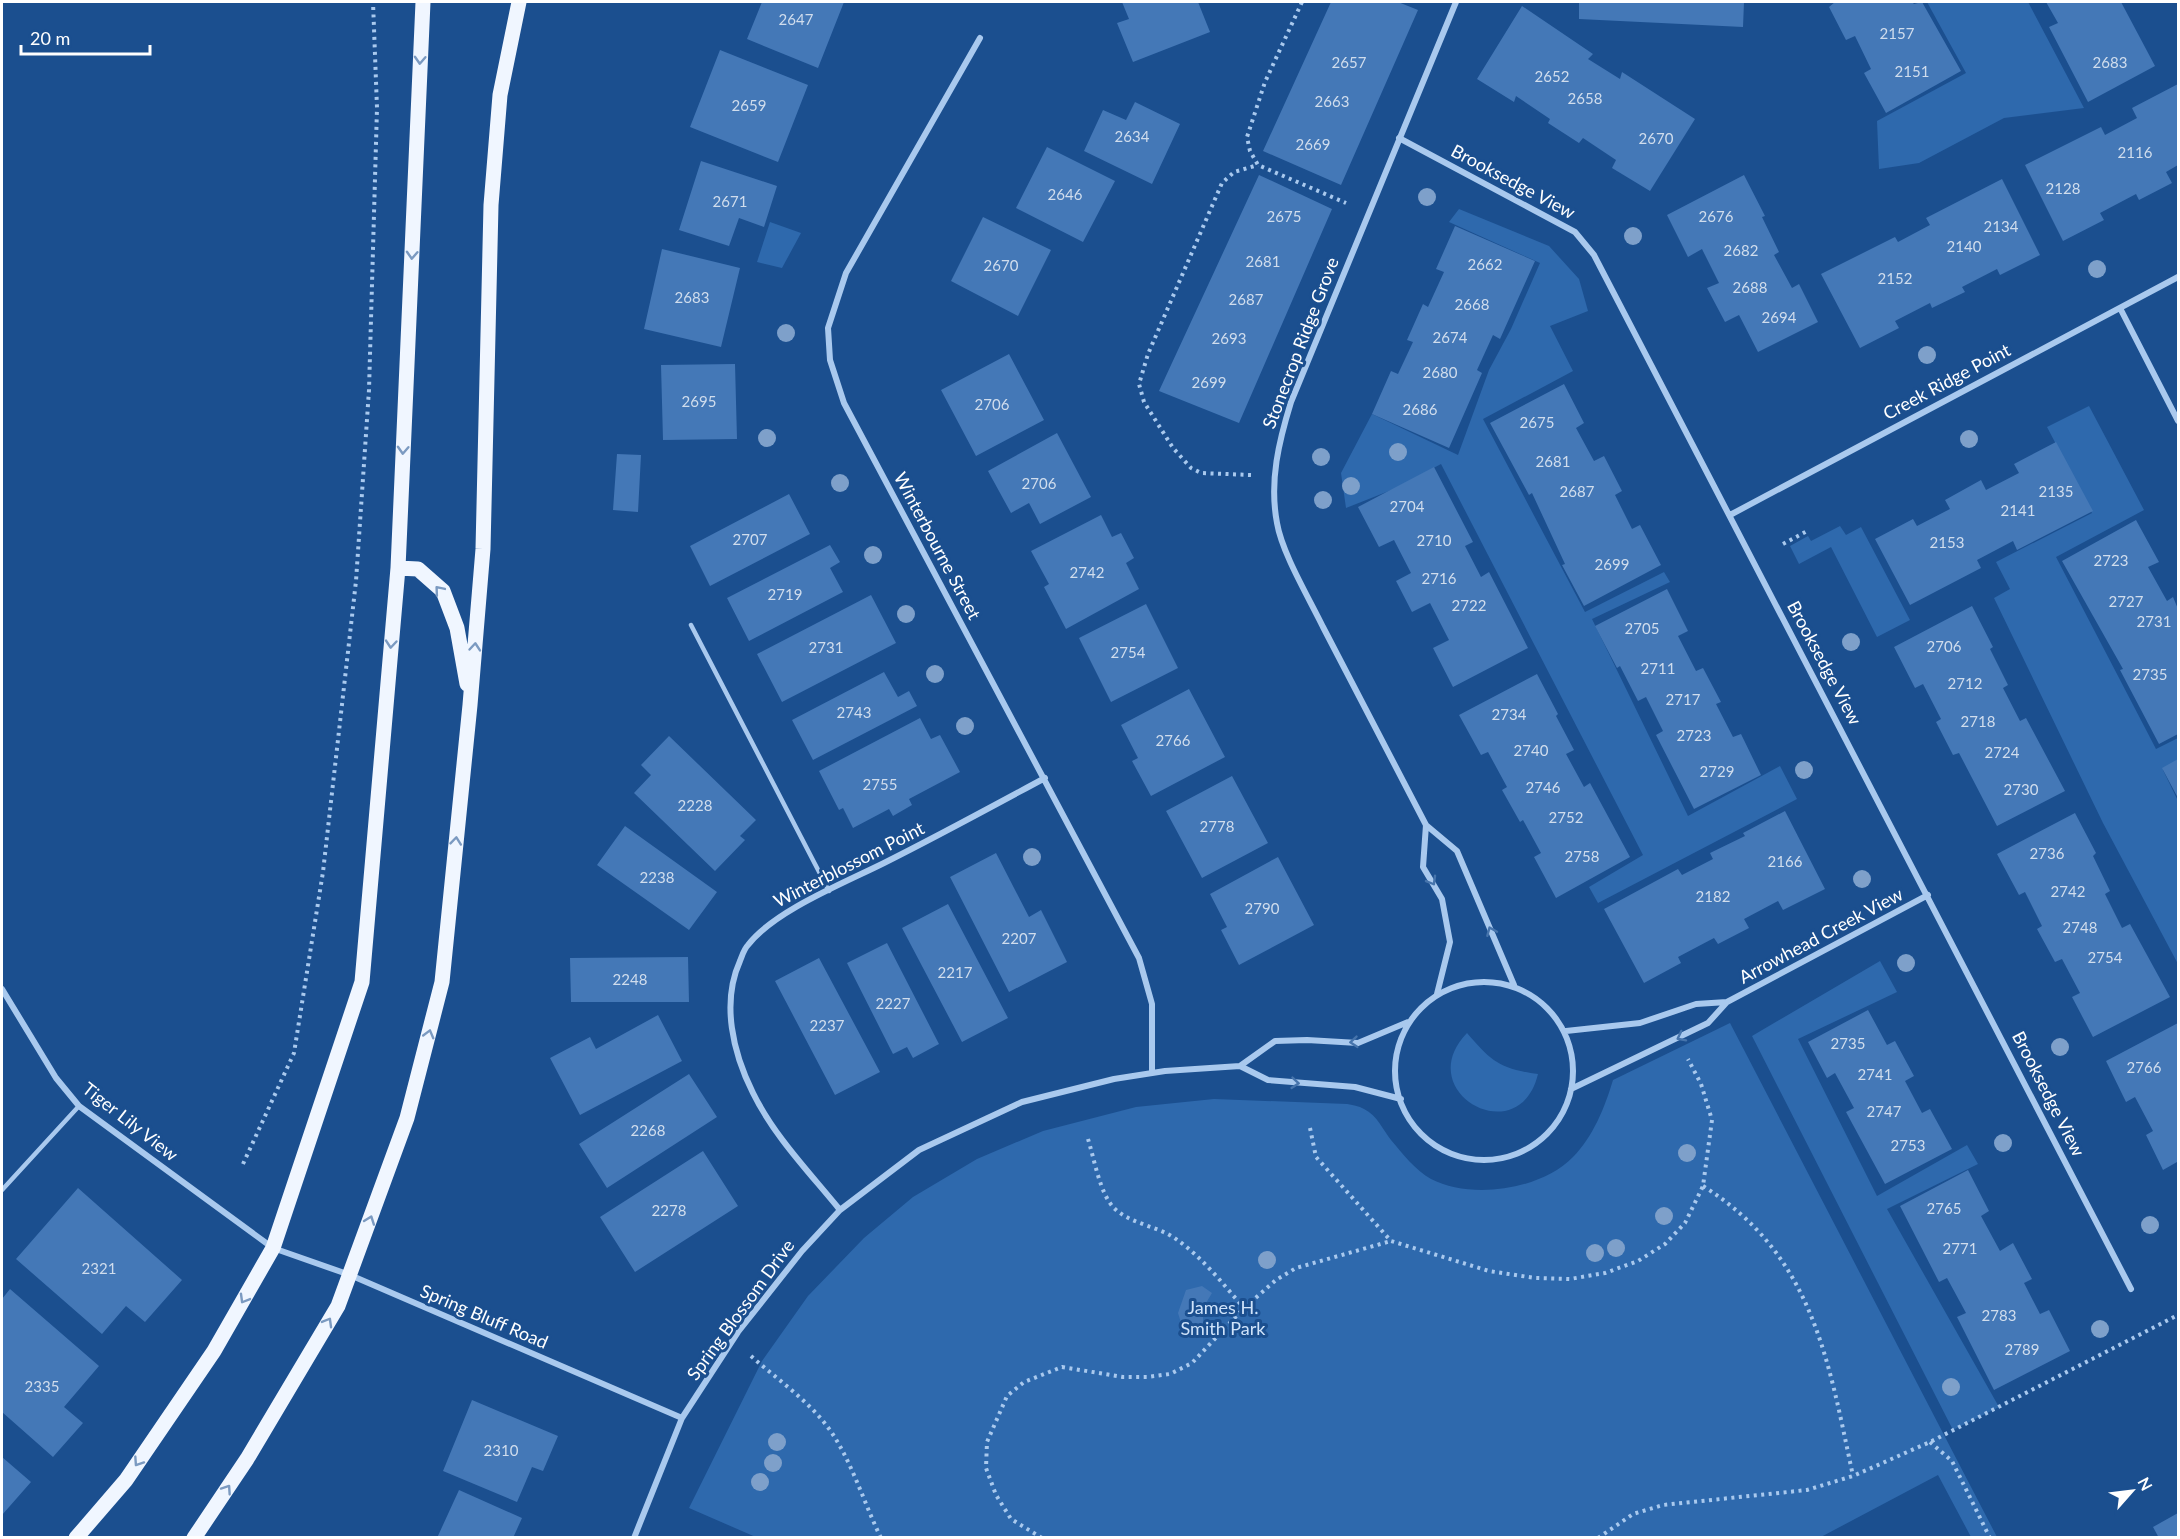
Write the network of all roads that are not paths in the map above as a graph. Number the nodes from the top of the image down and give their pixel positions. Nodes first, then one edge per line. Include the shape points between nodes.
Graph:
1 (423, 2) edge
2 (519, 2) edge
3 (1456, 2) edge
4 (980, 38) dead end
5 (1399, 138) junction
6 (2178, 277) edge
7 (2120, 308) junction
8 (2178, 421) edge
9 (1730, 515) junction
10 (398, 568) junction
11 (691, 625) dead end
12 (470, 705) junction
13 (1045, 778) junction
14 (1426, 825) junction
15 (830, 891) junction
16 (1929, 896) junction
17 (1514, 985) junction
18 (2, 990) edge
19 (1437, 994) junction
20 (1727, 1002) junction
21 (1408, 1022) junction
22 (1566, 1031) junction
23 (1240, 1066) junction
24 (1152, 1073) junction
25 (1571, 1089) junction
26 (1401, 1099) junction
27 (79, 1106) junction
28 (2, 1190) edge
29 (840, 1210) junction
30 (273, 1248) junction
31 (350, 1275) junction
32 (2131, 1289) dead end
33 (682, 1418) junction
34 (76, 1538) edge
35 (194, 1538) edge
36 (634, 1538) edge

1 -> 10 main road
12 -> 2 main road via 483,549 491,205 500,95
3 - 5 street, Stonecrop Ridge Grove
4 - 13 street, Winterbourne Street via 846,273 828,328 830,360 844,403
5 - 9 street, Brooksedge View via 1575,232 1603,270
5 - 14 street, Stonecrop Ridge Grove via 1291,402 1278,444 1276,521 1301,583
6 - 7 street, Creek Ridge Point
7 - 8 street
7 - 9 street, Creek Ridge Point
9 - 16 street, Brooksedge View
12 -> 10 main road via 457,628 443,591 418,569
10 -> 30 main road via 362,981
11 - 15 lane
31 -> 12 main road via 407,1118 442,982
13 - 15 street, Winterblossom Point
13 - 24 street, Winterbourne Street via 1139,958 1152,1004
17 -> 14 street, Stonecrop Ridge Grove via 1457,851
14 -> 19 street via 1424,867 1442,899 1450,942
15 - 29 street, Winterblossom Point via 777,918 747,946 733,977 731,1022 738,1058 753,1094 774,1128
16 - 20 street, Arrowhead Creek View
16 - 32 street, Brooksedge View
17 - 19 street via 1473,981
17 - 22 street via 1545,1004
18 - 27 street, Tiger Lily View via 56,1078
19 - 21 street
20 - 22 street, Arrowhead Creek View via 1696,1004 1640,1023
20 -> 25 street, Arrowhead Creek View via 1708,1023
21 -> 23 street via 1358,1043 1275,1041
21 - 26 street via 1395,1059 1395,1080
22 - 25 street via 1575,1071
23 - 24 street, Spring Blossom Drive
23 -> 26 street, Spring Blossom Drive via 1268,1080 1355,1087
24 - 29 street, Spring Blossom Drive via 1022,1102 918,1150
25 - 26 street via 1566,1110 1539,1143 1509,1158 1468,1160 1437,1147 1407,1117
27 - 28 lane
27 - 30 street, Tiger Lily View
29 - 33 street, Spring Blossom Drive via 738,1332
30 - 31 street, Spring Bluff Road
30 -> 34 main road via 214,1351 126,1480
31 - 33 street, Spring Bluff Road
35 -> 31 main road via 260,1439 338,1305
33 - 36 street, Spring Blossom Drive

